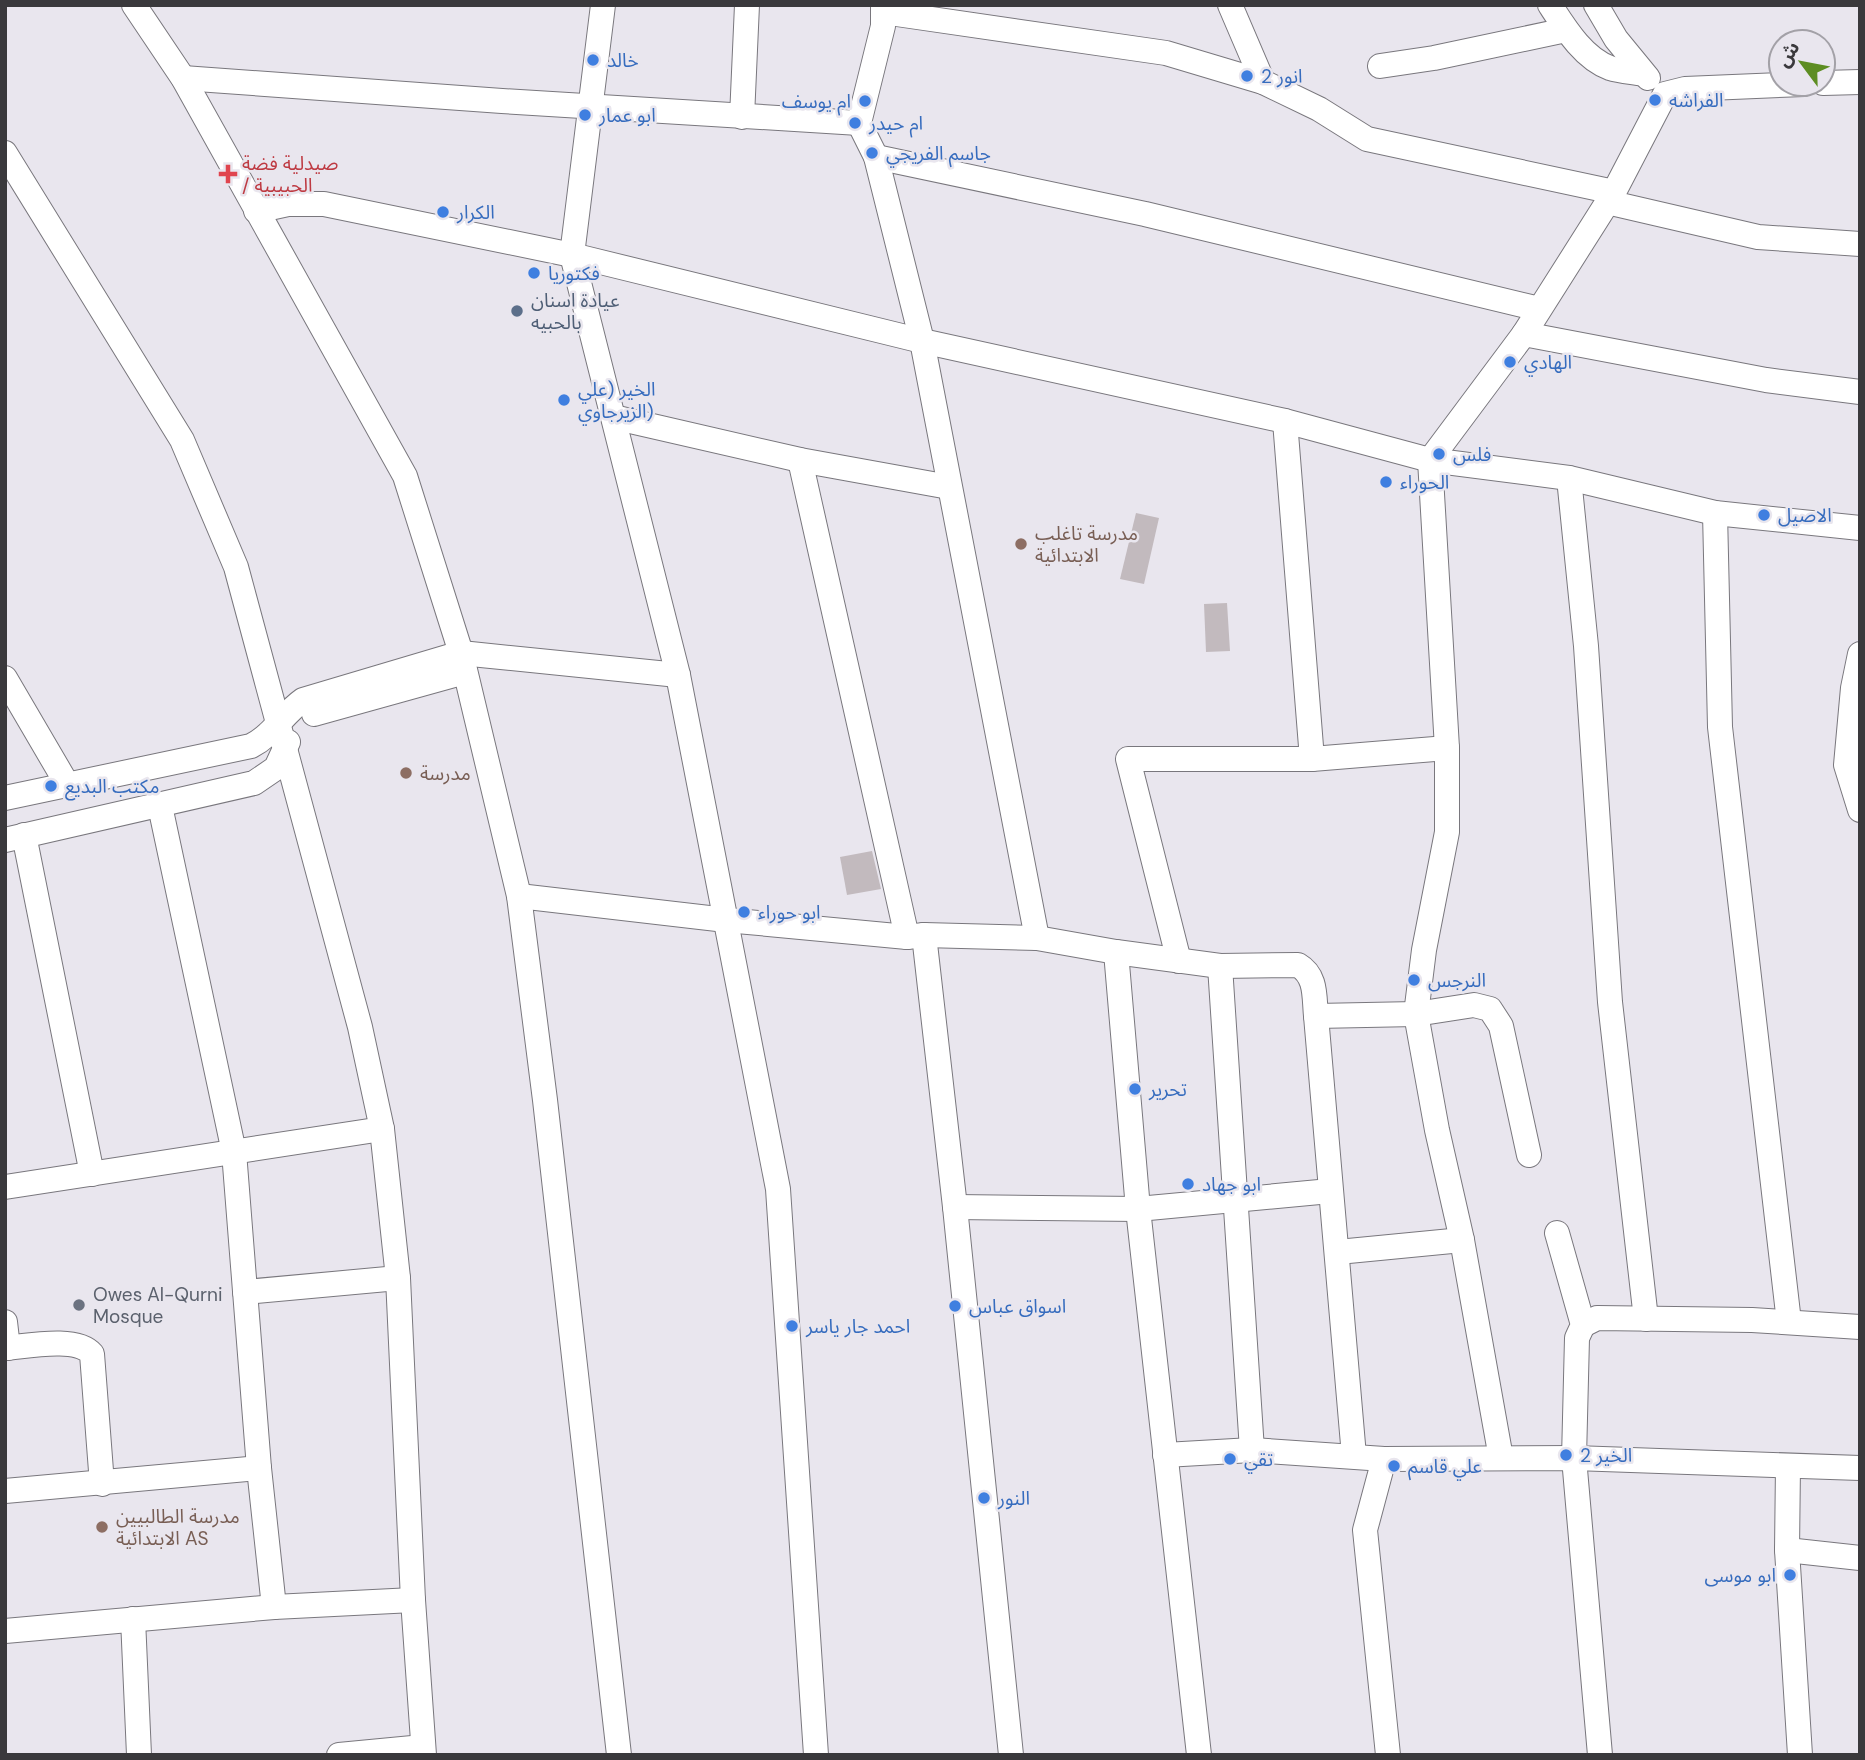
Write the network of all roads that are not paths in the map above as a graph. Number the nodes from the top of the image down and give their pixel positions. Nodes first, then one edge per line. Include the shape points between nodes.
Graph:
1 (134, 5) edge
2 (603, 5) edge
3 (747, 5) edge
4 (1230, 5) edge
5 (1550, 5) edge
6 (1595, 5) edge
7 (883, 9) edge
8 (1566, 30) junction
9 (1380, 66) dead end
10 (1643, 74) junction
11 (183, 78) junction
12 (1263, 82) junction
13 (1860, 82) edge
14 (1837, 83) edge
15 (1767, 86) edge
16 (1665, 94) junction
17 (592, 107) junction
18 (742, 117) junction
19 (859, 123) junction
20 (5, 153) edge
21 (876, 157) junction
22 (1610, 197) junction
23 (256, 211) junction
24 (1860, 244) edge
25 (572, 255) junction
26 (1539, 309) junction
27 (1524, 334) junction
28 (922, 341) junction
29 (1860, 393) edge
30 (613, 417) junction
31 (1285, 421) junction
32 (800, 460) junction
33 (1430, 460) junction
34 (1569, 478) junction
35 (949, 487) junction
36 (1716, 513) junction
37 (1860, 528) edge
38 (1860, 654) edge
39 (463, 663) junction
40 (678, 675) junction
41 (5, 678) edge
42 (1857, 689) edge
43 (279, 724) junction
44 (1447, 748) junction
45 (285, 749) junction
46 (1312, 759) junction
47 (67, 784) junction
48 (5, 798) edge
49 (160, 806) junction
50 (1860, 810) edge
51 (15, 838) edge
52 (519, 896) junction
53 (726, 920) junction
54 (916, 936) junction
55 (1037, 938) junction
56 (1116, 952) junction
57 (1179, 961) junction
58 (1220, 966) junction
59 (1416, 1014) junction
60 (1316, 1016) junction
61 (383, 1129) junction
62 (234, 1152) junction
63 (1529, 1156) dead end
64 (92, 1174) junction
65 (5, 1187) edge
66 (1330, 1191) junction
67 (1235, 1199) junction
68 (955, 1207) junction
69 (1138, 1209) junction
70 (1557, 1233) dead end
71 (1462, 1240) junction
72 (1338, 1252) junction
73 (398, 1278) junction
74 (245, 1292) junction
75 (1646, 1319) junction
76 (5, 1322) edge
77 (1789, 1322) junction
78 (1583, 1325) junction
79 (1860, 1327) edge
80 (6, 1348) edge
81 (1252, 1450) junction
82 (1165, 1455) junction
83 (1354, 1456) junction
84 (1501, 1458) junction
85 (1574, 1458) junction
86 (1384, 1459) junction
87 (1788, 1466) junction
88 (259, 1468) junction
89 (1860, 1468) edge
90 (103, 1484) junction
91 (5, 1491) edge
92 (1787, 1550) junction
93 (1860, 1558) edge
94 (414, 1600) junction
95 (274, 1607) junction
96 (133, 1619) junction
97 (5, 1631) edge
98 (424, 1751) edge
99 (139, 1755) edge
100 (339, 1755) edge
101 (619, 1755) edge
102 (816, 1755) edge
103 (1010, 1755) edge
104 (1199, 1755) edge
105 (1388, 1755) edge
106 (1600, 1755) edge
107 (1800, 1755) edge

1 - 11 street
2 - 17 street
3 - 18 street
4 - 12 street
5 - 8 street
6 - 10 street
7 - 12 street via 1166,53
7 - 19 street via 883,26
8 - 9 street
8 - 10 street via 1595,60
10 - 16 street
11 - 17 street
11 - 23 street
12 - 22 street via 1367,139
13 - 14 street
15 - 16 street
16 - 22 street
17 - 18 street
17 - 25 street
18 - 19 street
19 - 21 street
20 - 43 street via 182,440 236,567
21 - 26 street via 1145,214
21 - 28 street
22 - 24 street via 1758,237
22 - 26 street
23 - 25 street via 288,204 324,204
23 - 39 street via 405,476
25 - 28 street
25 - 30 street
26 - 27 street
27 - 29 street
27 - 33 street
28 - 31 street
28 - 35 street
30 - 32 street
30 - 40 street
31 - 33 street
31 - 46 street
32 - 35 street
32 - 54 street
33 - 34 street
33 - 44 street
34 - 36 street
34 - 75 street via 1586,646 1610,1002
35 - 55 street
36 - 37 street
36 - 77 street via 1720,727
38 - 42 street
39 - 40 street
39 - 43 street via 314,696 294,707
39 - 45 street via 317,712 294,731
39 - 52 street
40 - 53 street
41 - 47 street
42 - 50 street via 1846,765
43 - 45 street
43 - 47 street via 251,746
44 - 46 street
44 - 59 street via 1447,832
45 - 49 street via 276,768 254,783
45 - 61 street
46 - 57 street via 1128,759
47 - 48 street
49 - 51 street
49 - 62 street
51 - 64 street
52 - 53 street
52 - 101 street
53 - 54 street
53 - 102 street via 778,1189
54 - 55 street
54 - 68 street
55 - 56 street
56 - 57 street
56 - 69 street
57 - 58 street
58 - 60 street via 1298,965 1312,978
58 - 67 street
59 - 60 street
59 - 63 street via 1474,1005 1495,1013
59 - 71 street
60 - 66 street
61 - 62 street
61 - 73 street
62 - 64 street
62 - 74 street
64 - 65 street
66 - 67 street
66 - 72 street
67 - 69 street
67 - 81 street
68 - 69 street
68 - 103 street
69 - 82 street
70 - 78 street
71 - 72 street
71 - 84 street
72 - 83 street
73 - 74 street
73 - 94 street
74 - 88 street
75 - 77 street
75 - 78 street via 1597,1318
76 - 80 street
77 - 79 street
78 - 85 street via 1577,1338
80 - 90 street via 75,1343 92,1354
81 - 82 street
81 - 83 street
82 - 104 street
83 - 86 street
84 - 85 street
84 - 86 street
85 - 87 street
85 - 106 street
86 - 105 street via 1365,1530
87 - 89 street
87 - 92 street
88 - 90 street
88 - 95 street
90 - 91 street
92 - 93 street
92 - 107 street
94 - 95 street
94 - 98 street
95 - 96 street
96 - 97 street
96 - 99 street
98 - 100 street

